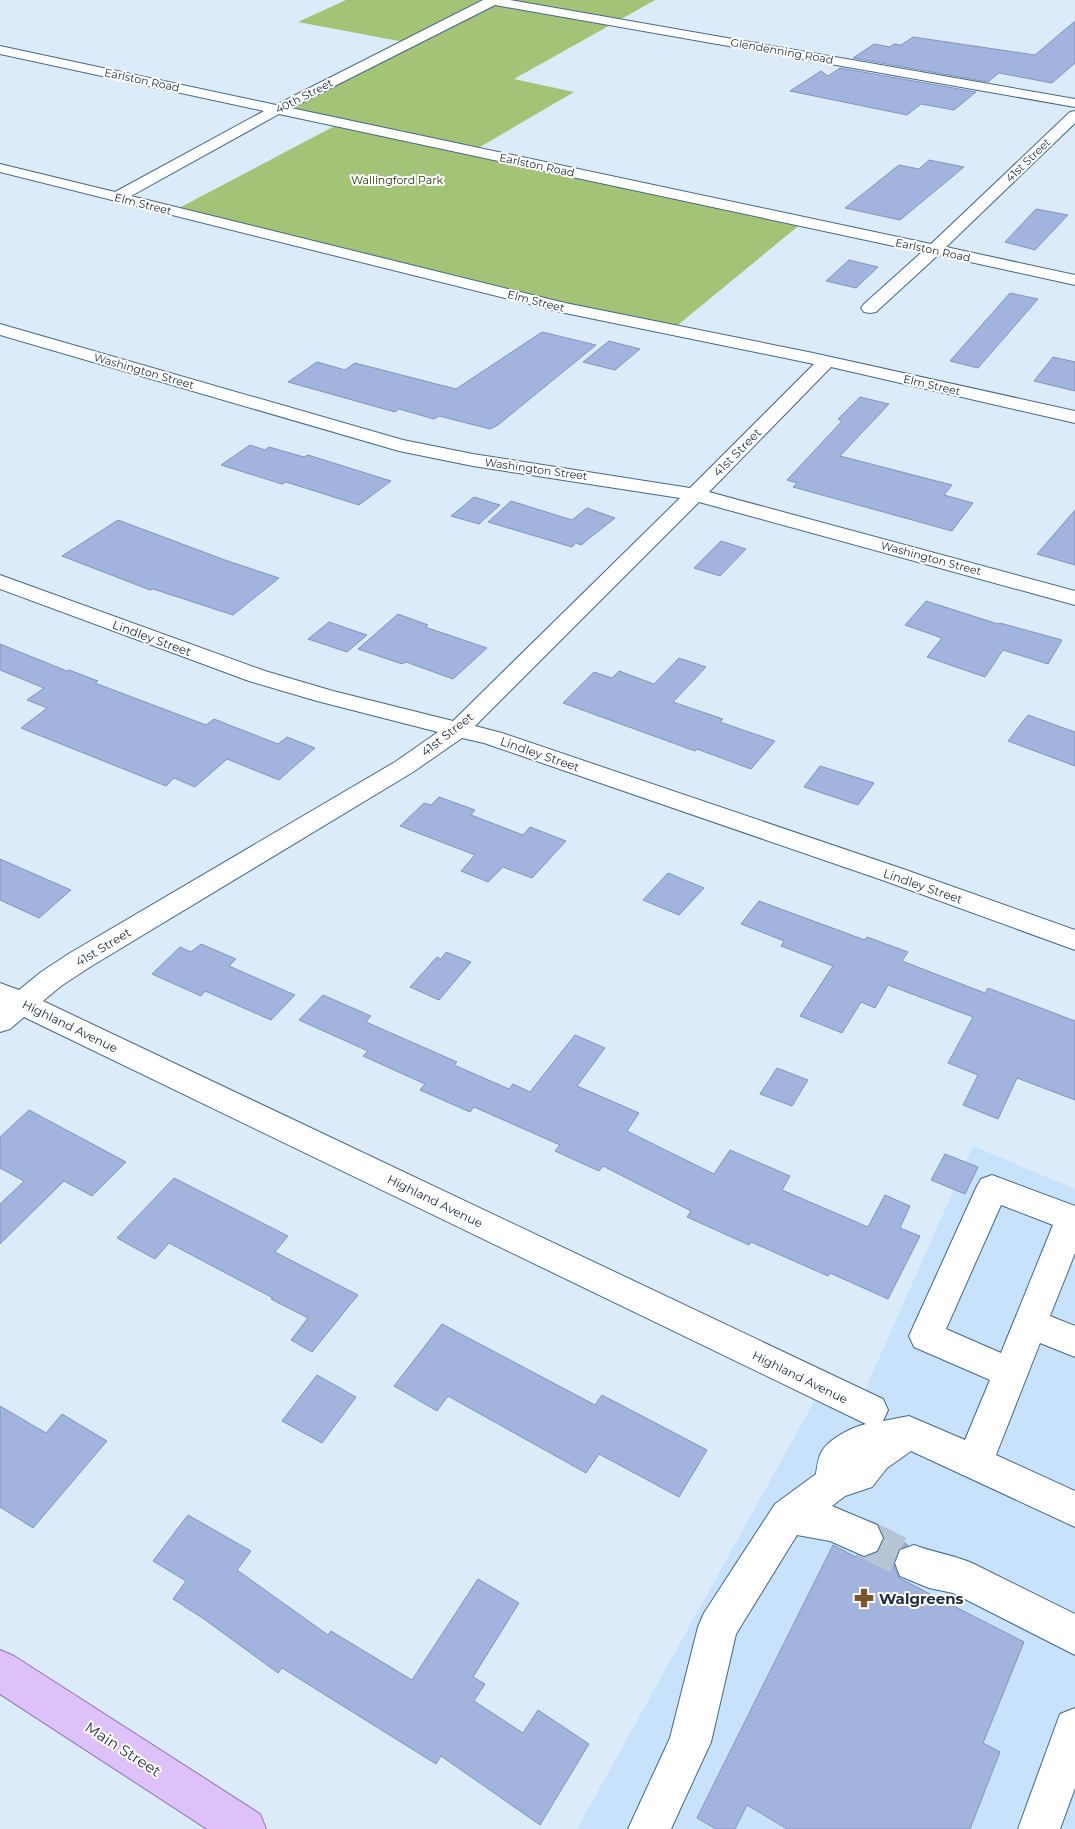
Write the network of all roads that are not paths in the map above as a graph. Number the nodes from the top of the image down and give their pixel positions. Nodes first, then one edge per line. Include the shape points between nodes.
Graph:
1 (490, 0) edge
2 (494, 0) edge
3 (0, 50) edge
4 (1075, 103) edge
5 (278, 109) junction
6 (1075, 114) edge
7 (0, 168) edge
8 (117, 198) junction
9 (934, 250) junction
10 (1075, 280) edge
11 (870, 308) dead end
12 (0, 329) edge
13 (827, 361) junction
14 (1075, 417) edge
15 (695, 495) junction
16 (0, 582) edge
17 (1075, 598) edge
18 (458, 729) junction
19 (1075, 940) edge
20 (7, 1006) edge
21 (1065, 1267) edge
22 (1031, 1323) junction
23 (1075, 1342) edge
24 (1010, 1373) junction
25 (870, 1410) dead end
26 (974, 1463) junction
27 (1075, 1510) edge
28 (788, 1516) junction
29 (864, 1538) tunnel mouth
30 (914, 1563) tunnel mouth
31 (1075, 1635) edge
32 (0, 1670) edge
33 (1075, 1729) edge
34 (245, 1829) edge
35 (649, 1829) edge
36 (1039, 1829) edge

1 - 2 street, Glendenning Road
2 - 4 street, Glendenning Road
2 - 5 street, 40th Street
3 - 5 street, Earlston Road
5 - 8 street, 40th Street
5 - 9 street, Earlston Road
6 - 9 street, 41st Street
7 - 8 street, Elm Street
8 - 13 street, Elm Street via 565,308
9 - 10 street, Earlston Road
9 - 11 street, 41st Street
12 - 15 street, Washington Street via 399,445
13 - 14 street, Elm Street
13 - 15 street, 41st Street
15 - 17 street, Washington Street
15 - 18 street, 41st Street
16 - 18 street, Lindley Street via 257,676
18 - 19 street, Lindley Street via 512,744
18 - 20 street, 41st Street via 404,767
20 - 25 street, Highland Avenue
21 - 22 street
21 - 24 street via 1072,1219 992,1188 926,1336
22 - 23 street
22 - 24 street
24 - 26 street
26 - 27 street
26 - 28 street via 909,1432 874,1456 859,1475 834,1484
28 - 29 street via 834,1524
28 - 35 street via 718,1627 690,1742
30 - 31 street via 958,1576
32 - 34 main road, Main Street
33 - 36 street

